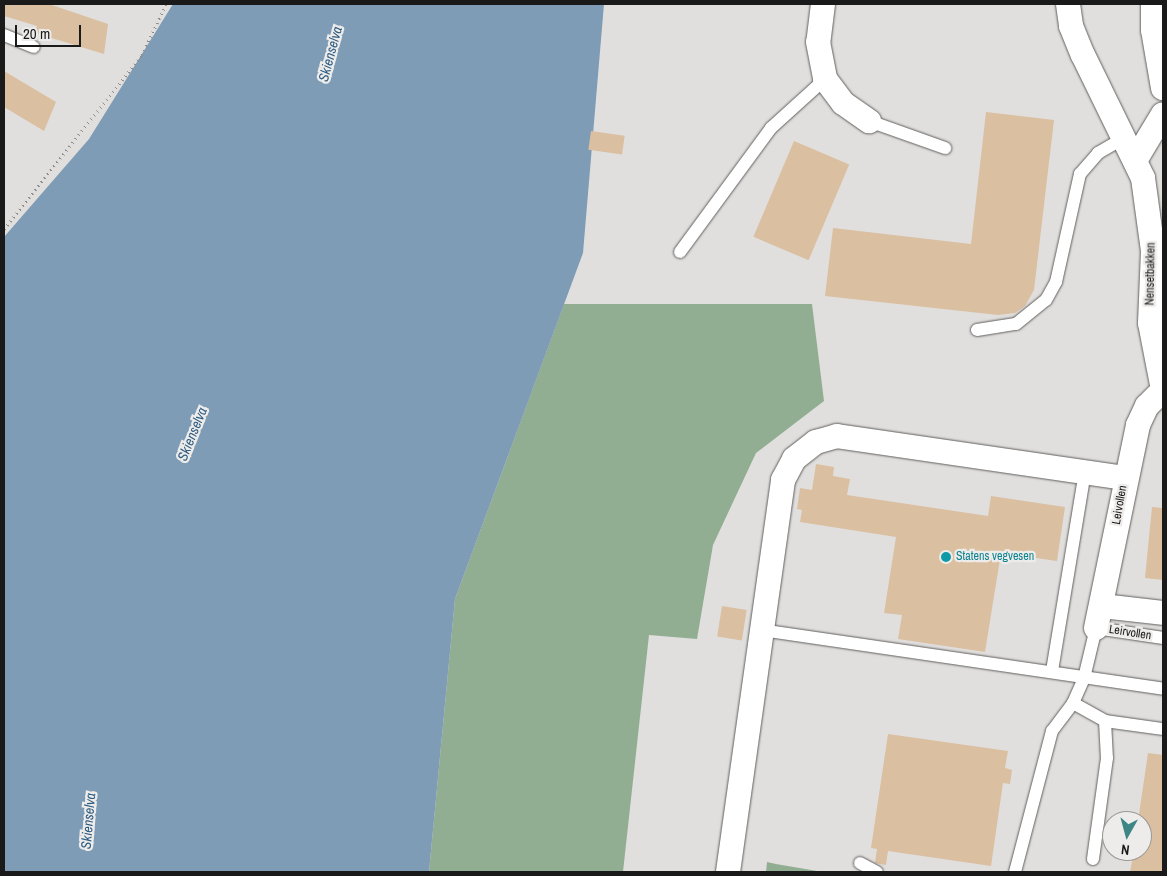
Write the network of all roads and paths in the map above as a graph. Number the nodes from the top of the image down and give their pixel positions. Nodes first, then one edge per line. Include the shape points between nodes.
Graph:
1 (166, 4) edge
2 (823, 4) edge
3 (1068, 4) edge
4 (1153, 4) edge
5 (4, 35) edge
6 (34, 47) dead end
7 (825, 79) junction
8 (1163, 88) edge
9 (1163, 114) edge
10 (869, 121) joint
11 (1126, 137) junction
12 (944, 148) dead end
13 (1136, 159) junction
14 (4, 229) edge
15 (680, 252) dead end
16 (977, 330) dead end
17 (1163, 390) edge
18 (1086, 472) junction
19 (1124, 478) junction
20 (1163, 613) edge
21 (1099, 617) junction
22 (761, 630) junction
23 (1163, 638) edge
24 (1052, 671) junction
25 (1084, 678) junction
26 (1163, 689) edge
27 (1073, 703) junction
28 (1105, 721) junction
29 (1163, 729) edge
30 (1093, 858) dead end
31 (860, 864) dead end
32 (728, 872) edge
33 (877, 872) edge
34 (1015, 872) edge

1 - 14 path via 142,54 83,134
2 - 7 street via 818,42
3 - 11 street, Nensetbakken via 1071,26 1083,55
4 - 8 street via 1153,30
5 - 6 lane
7 - 10 street via 843,103
7 - 15 lane via 771,128
9 - 13 street
10 - 12 lane
11 - 13 street, Nensetbakken
11 - 16 lane via 1098,153 1080,174 1056,282 1046,300 1016,324
13 - 17 street, Nensetbakken via 1150,213 1150,323
17 - 19 street, Leivollen via 1147,406 1138,425
18 - 19 street
18 - 22 street via 837,436 816,442 794,459 783,480
18 - 24 lane
19 - 21 street, Leivollen
20 - 21 street
21 - 23 lane, Leirvollen
21 - 25 lane
22 - 24 lane
22 - 32 street
24 - 25 lane
25 - 26 lane
25 - 27 lane
27 - 28 lane
27 - 34 lane via 1052,730
28 - 29 lane
28 - 30 lane via 1107,758
31 - 33 lane

